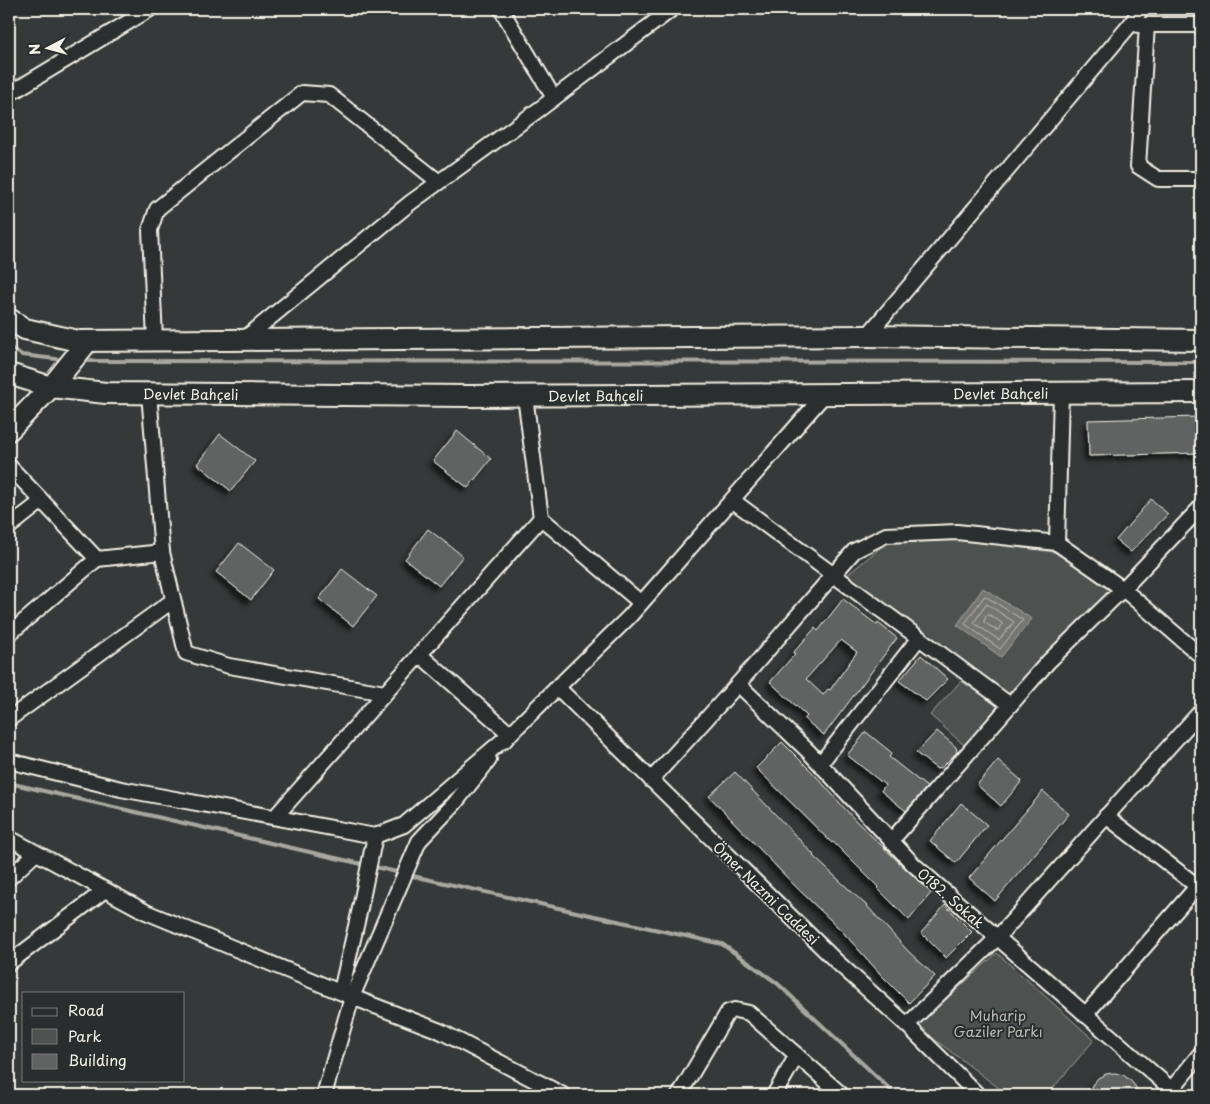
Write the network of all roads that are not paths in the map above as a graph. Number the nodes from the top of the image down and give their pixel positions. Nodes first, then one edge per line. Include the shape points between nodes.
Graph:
1 (150, 9) edge
2 (502, 9) edge
3 (672, 9) edge
4 (1142, 9) edge
5 (1130, 25) junction
6 (1146, 25) junction
7 (1201, 25) edge
8 (9, 94) edge
9 (554, 98) junction
10 (1201, 178) edge
11 (439, 182) junction
12 (9, 319) edge
13 (867, 336) junction
14 (155, 340) junction
15 (243, 340) junction
16 (1201, 340) edge
17 (88, 341) junction
18 (9, 374) edge
19 (51, 387) junction
20 (1061, 392) junction
21 (1201, 392) edge
22 (149, 393) junction
23 (825, 394) junction
24 (525, 396) junction
25 (9, 430) edge
26 (9, 466) edge
27 (732, 500) junction
28 (42, 501) junction
29 (1201, 507) edge
30 (541, 518) junction
31 (9, 527) edge
32 (1058, 543) junction
33 (162, 552) junction
34 (97, 559) junction
35 (833, 575) junction
36 (1123, 589) junction
37 (172, 601) junction
38 (641, 603) junction
39 (9, 634) edge
40 (919, 638) junction
41 (419, 654) junction
42 (1201, 656) edge
43 (738, 684) junction
44 (557, 687) junction
45 (385, 693) junction
46 (1010, 705) junction
47 (1201, 711) edge
48 (9, 719) edge
49 (510, 734) junction
50 (9, 761) edge
51 (820, 764) junction
52 (651, 780) junction
53 (1106, 816) junction
54 (275, 817) junction
55 (375, 836) junction
56 (9, 838) edge
57 (891, 841) junction
58 (36, 853) junction
59 (9, 878) edge
60 (1200, 886) edge
61 (105, 890) junction
62 (997, 938) junction
63 (9, 963) edge
64 (346, 994) junction
65 (1085, 1015) junction
66 (907, 1025) junction
67 (1201, 1052) edge
68 (797, 1055) junction
69 (1172, 1094) edge
70 (324, 1095) edge
71 (563, 1095) edge
72 (679, 1095) edge
73 (774, 1095) edge
74 (842, 1095) edge
75 (978, 1095) edge

1 - 8 street
2 - 9 street
3 - 9 street
4 - 5 street
5 - 6 street
5 - 13 street
6 - 7 street
6 - 10 street via 1138,166 1158,178
9 - 11 street
11 - 14 street via 329,95 302,93 157,210 150,230
11 - 15 street
12 - 17 street via 25,329
13 - 15 street
13 - 16 street
14 - 15 street
14 - 17 street
17 - 19 street
18 - 19 street, Devlet Bahçeli
19 - 22 street, Devlet Bahçeli via 106,393
19 - 25 street
20 - 21 street, Devlet Bahçeli
20 - 23 street, Devlet Bahçeli
20 - 32 street
22 - 24 street, Devlet Bahçeli
22 - 33 street
23 - 24 street, Devlet Bahçeli
23 - 27 street
24 - 30 street
26 - 28 street
27 - 35 street
27 - 38 street
28 - 31 street
28 - 34 street
29 - 36 street
30 - 38 street
30 - 41 street
32 - 35 street via 956,532 886,535 854,551
32 - 36 street
33 - 34 street
33 - 37 street
34 - 39 street
35 - 40 street
35 - 43 street
36 - 42 street
36 - 46 street via 1048,662
37 - 45 street via 186,653 228,666
37 - 48 street
38 - 44 street
40 - 46 street
40 - 51 street
41 - 45 street
41 - 49 street
43 - 51 street, 0182. Sokak
43 - 52 street
44 - 49 street
44 - 52 street, Ömer Nazmi Caddesi
45 - 54 street
46 - 57 street
47 - 53 street
49 - 55 street via 404,825
49 - 64 street via 419,841
50 - 54 street via 121,789
51 - 57 street, 0182. Sokak
52 - 66 street, Ömer Nazmi Caddesi via 837,962
53 - 60 street
53 - 62 street
54 - 55 street
55 - 64 street
56 - 58 street
57 - 62 street, 0182. Sokak
58 - 59 street
58 - 61 street
60 - 65 street
61 - 63 street
61 - 64 street via 146,912
62 - 65 street, 0182. Sokak
62 - 66 street
64 - 70 street
64 - 71 street via 440,1031
65 - 69 street, 0182. Sokak
66 - 75 street, Ömer Nazmi Caddesi
67 - 69 street
68 - 72 street via 749,1013 728,1012
68 - 73 street
68 - 74 street

